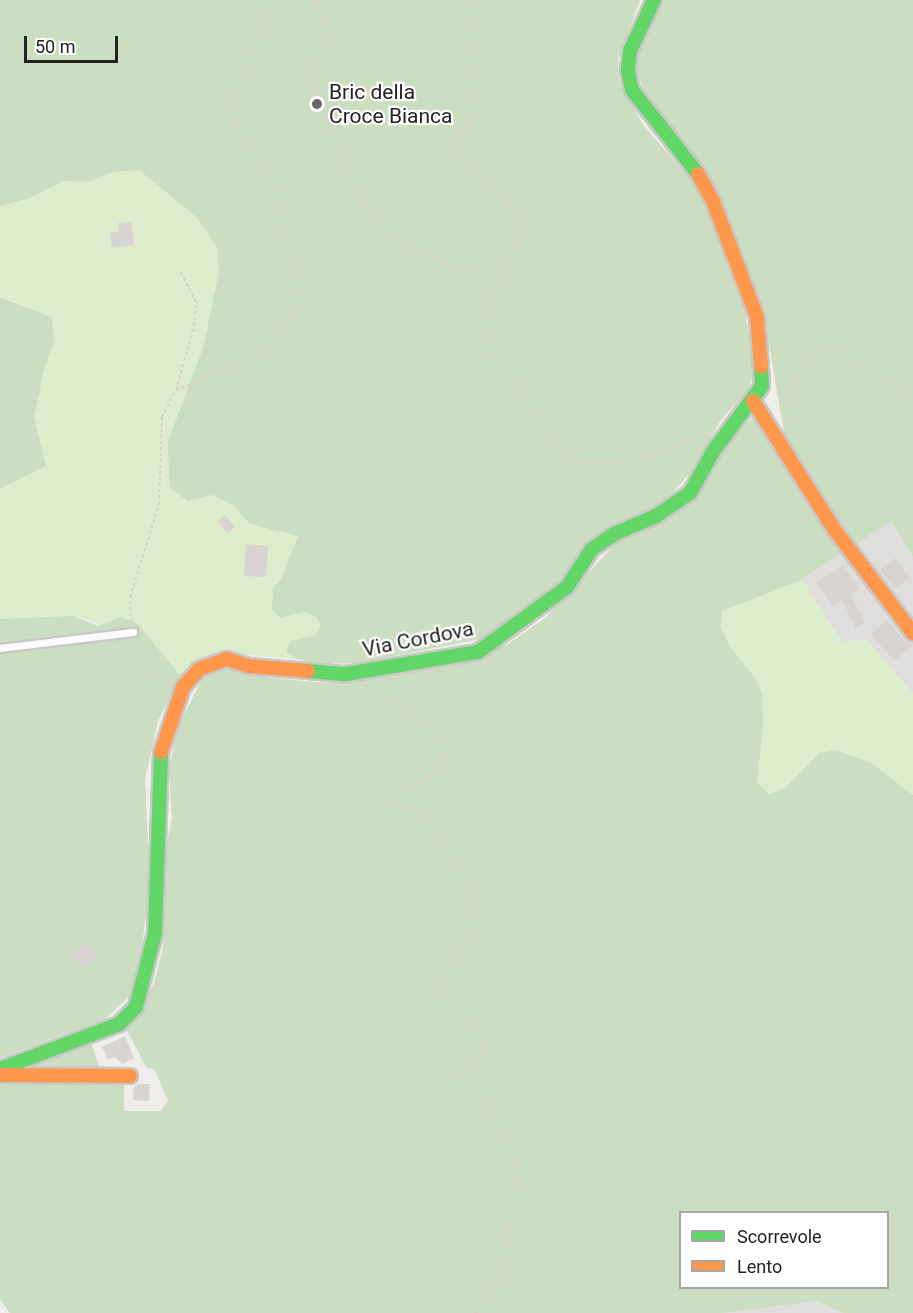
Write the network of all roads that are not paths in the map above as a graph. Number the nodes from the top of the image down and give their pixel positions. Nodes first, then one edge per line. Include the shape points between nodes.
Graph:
1 (654, 0) edge
2 (753, 401) junction
3 (133, 632) road end
4 (913, 633) edge
5 (0, 648) edge
6 (0, 1069) edge
7 (0, 1075) edge
8 (130, 1076) dead end

1 - 2 street via 630,51 632,90 700,176 713,201 757,317 762,386
2 - 4 street via 834,529
2 - 6 street, Via Cordova via 730,428 690,493 656,516 614,534 592,549 567,587 478,652 346,674 249,666 226,659 200,669 183,687 161,745 156,933 136,1007 119,1024
3 - 5 lane
7 - 8 street

